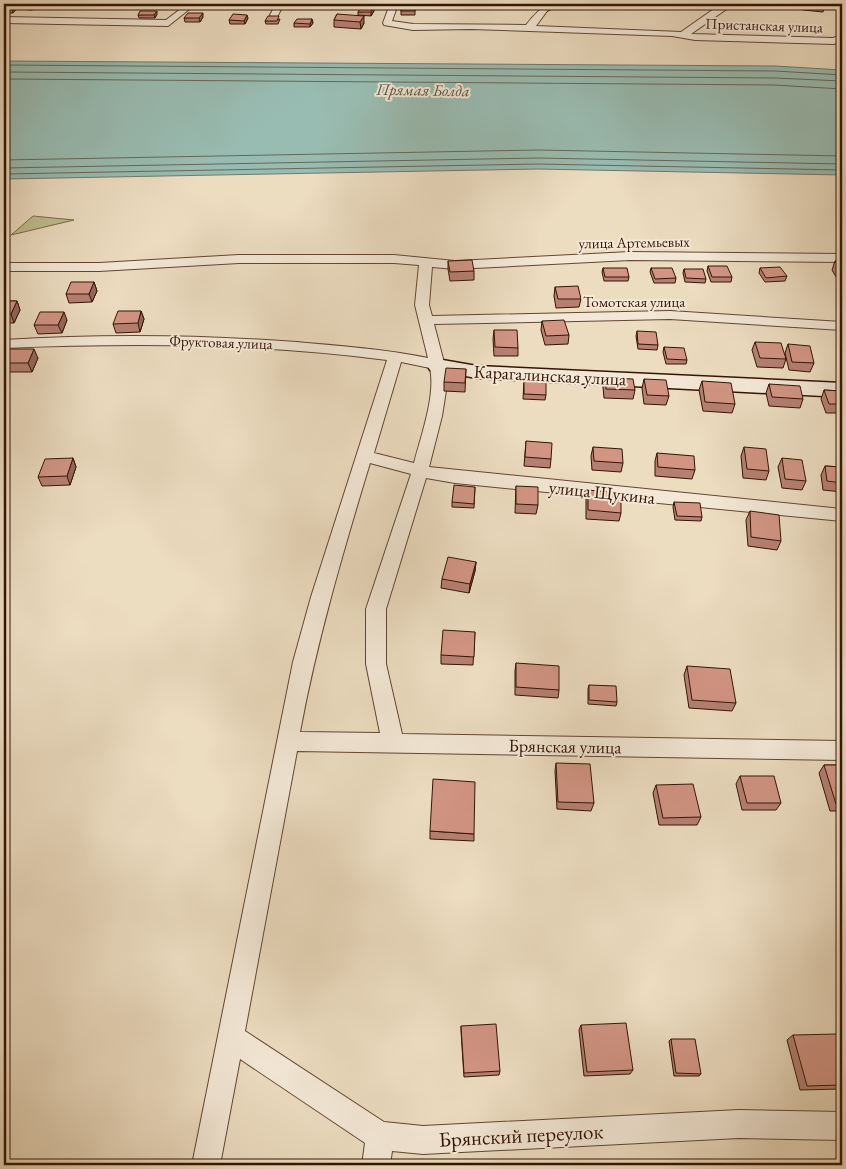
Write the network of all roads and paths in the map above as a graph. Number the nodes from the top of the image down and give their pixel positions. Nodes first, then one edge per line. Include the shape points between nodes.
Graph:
1 (192, 4) edge
2 (280, 4) edge
3 (394, 4) edge
4 (556, 4) edge
5 (725, 4) edge
6 (274, 15) edge
7 (4, 20) edge
8 (388, 22) joint
9 (529, 28) junction
10 (684, 34) junction
11 (841, 38) dead end
12 (842, 258) edge
13 (426, 263) junction
14 (4, 267) edge
15 (426, 320) junction
16 (842, 326) edge
17 (6, 348) edge
18 (396, 356) junction
19 (438, 365) junction
20 (842, 390) edge
21 (364, 456) junction
22 (420, 471) junction
23 (842, 515) edge
24 (287, 741) junction
25 (393, 742) junction
26 (842, 750) edge
27 (230, 1036) junction
28 (842, 1126) edge
29 (380, 1136) junction
30 (206, 1165) edge
31 (376, 1165) edge

1 - 7 street via 168,23
2 - 6 street
3 - 8 street
4 - 9 street via 544,9
5 - 10 street
8 - 9 street, Пристанская улица via 413,28
9 - 10 street, Пристанская улица
10 - 11 street, Пристанская улица via 834,41
12 - 13 street, улица Артемьевых via 630,256 455,265
13 - 14 street, улица Артемьевых via 394,259 239,259 99,267
13 - 15 street via 422,305
15 - 16 street, Томотская улица via 670,315
15 - 19 street
17 - 18 street, Фруктовая улица via 148,339 246,342
18 - 19 street, Фруктовая улица
18 - 21 street
19 - 20 street, Карагалинская улица via 478,372
19 - 22 street via 440,378 434,416
21 - 22 street, улица Щукина
21 - 24 street via 320,597
22 - 23 street, улица Щукина
22 - 25 street via 376,609 376,664
24 - 25 street, Брянская улица
24 - 27 street
25 - 26 street, Брянская улица
27 - 29 street, Брянский переулок
27 - 30 street
28 - 29 street, Брянский переулок via 739,1124 423,1140
29 - 31 street

